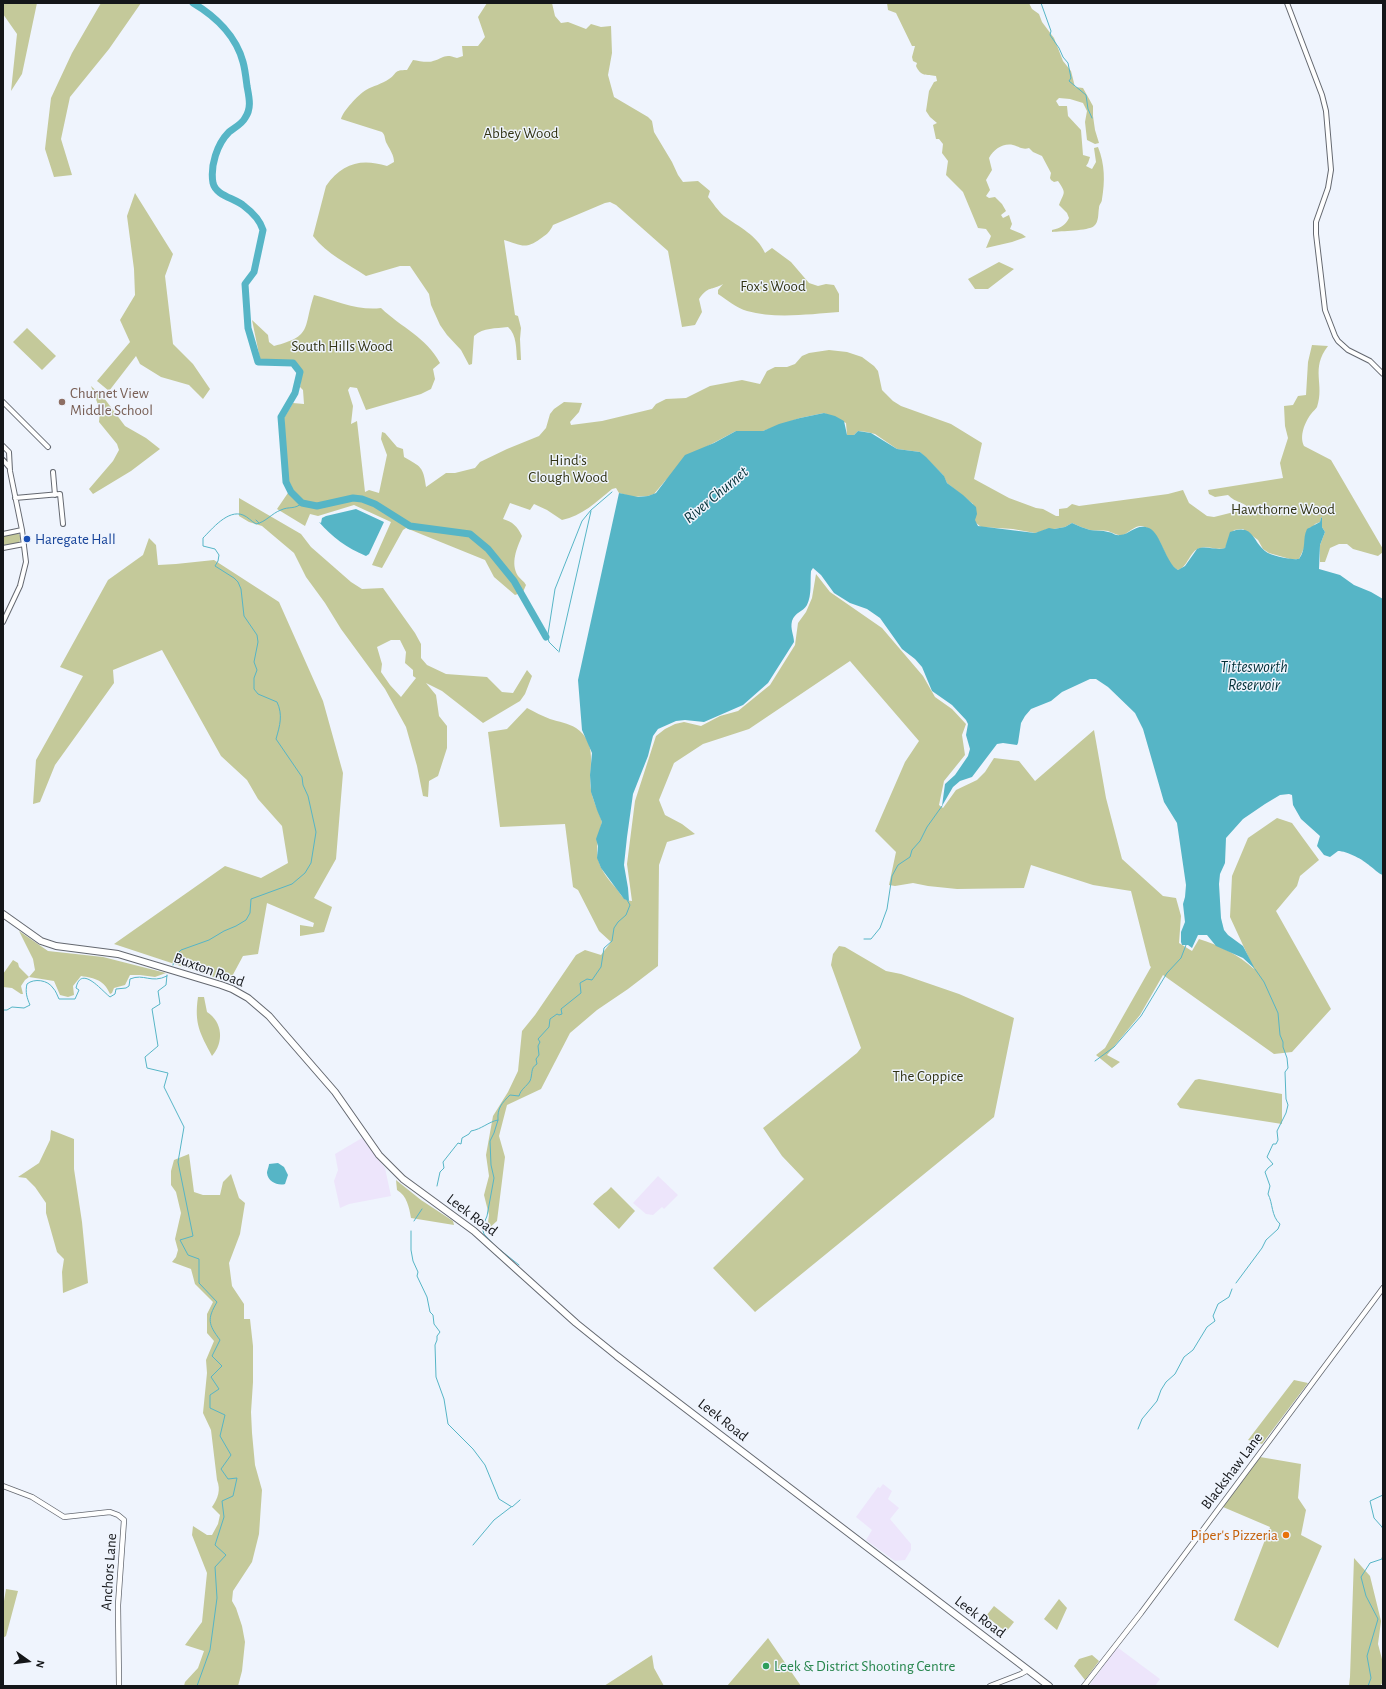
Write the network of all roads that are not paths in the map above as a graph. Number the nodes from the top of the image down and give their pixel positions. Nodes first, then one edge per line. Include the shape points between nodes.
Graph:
1 (1287, 3) edge
2 (1383, 374) edge
3 (3, 403) edge
4 (3, 446) edge
5 (48, 447) dead end
6 (7, 450) junction
7 (3, 458) edge
8 (10, 467) junction
9 (53, 472) dead end
10 (55, 495) junction
11 (15, 498) junction
12 (63, 524) dead end
13 (22, 530) junction
14 (3, 534) edge
15 (24, 544) junction
16 (3, 548) edge
17 (3, 622) edge
18 (3, 914) edge
19 (388, 1165) joint
20 (1383, 1288) edge
21 (3, 1486) edge
22 (1028, 1670) junction
23 (119, 1686) edge
24 (990, 1686) edge
25 (1049, 1686) edge
26 (1084, 1686) edge

1 - 2 street via 1326,111 1331,170 1328,188 1316,222 1325,310 1338,341 1348,350 1370,361
3 - 5 street
4 - 6 street
6 - 7 street
6 - 8 street
7 - 8 street
8 - 11 street
9 - 10 street
10 - 11 street
10 - 12 street via 60,494
11 - 13 street
13 - 14 street
13 - 15 street
15 - 16 street
15 - 17 street via 26,562 22,580
18 - 19 highway, Buxton Road via 31,934 56,946 118,954 221,985 248,998 269,1016 319,1072
19 - 22 highway, Leek Road via 422,1194 474,1231 582,1328
20 - 26 street, Blackshaw Lane
21 - 23 street, Anchors Lane via 32,1497 64,1517 110,1512 118,1514 124,1520 118,1605
22 - 24 street
22 - 25 highway, Leek Road

